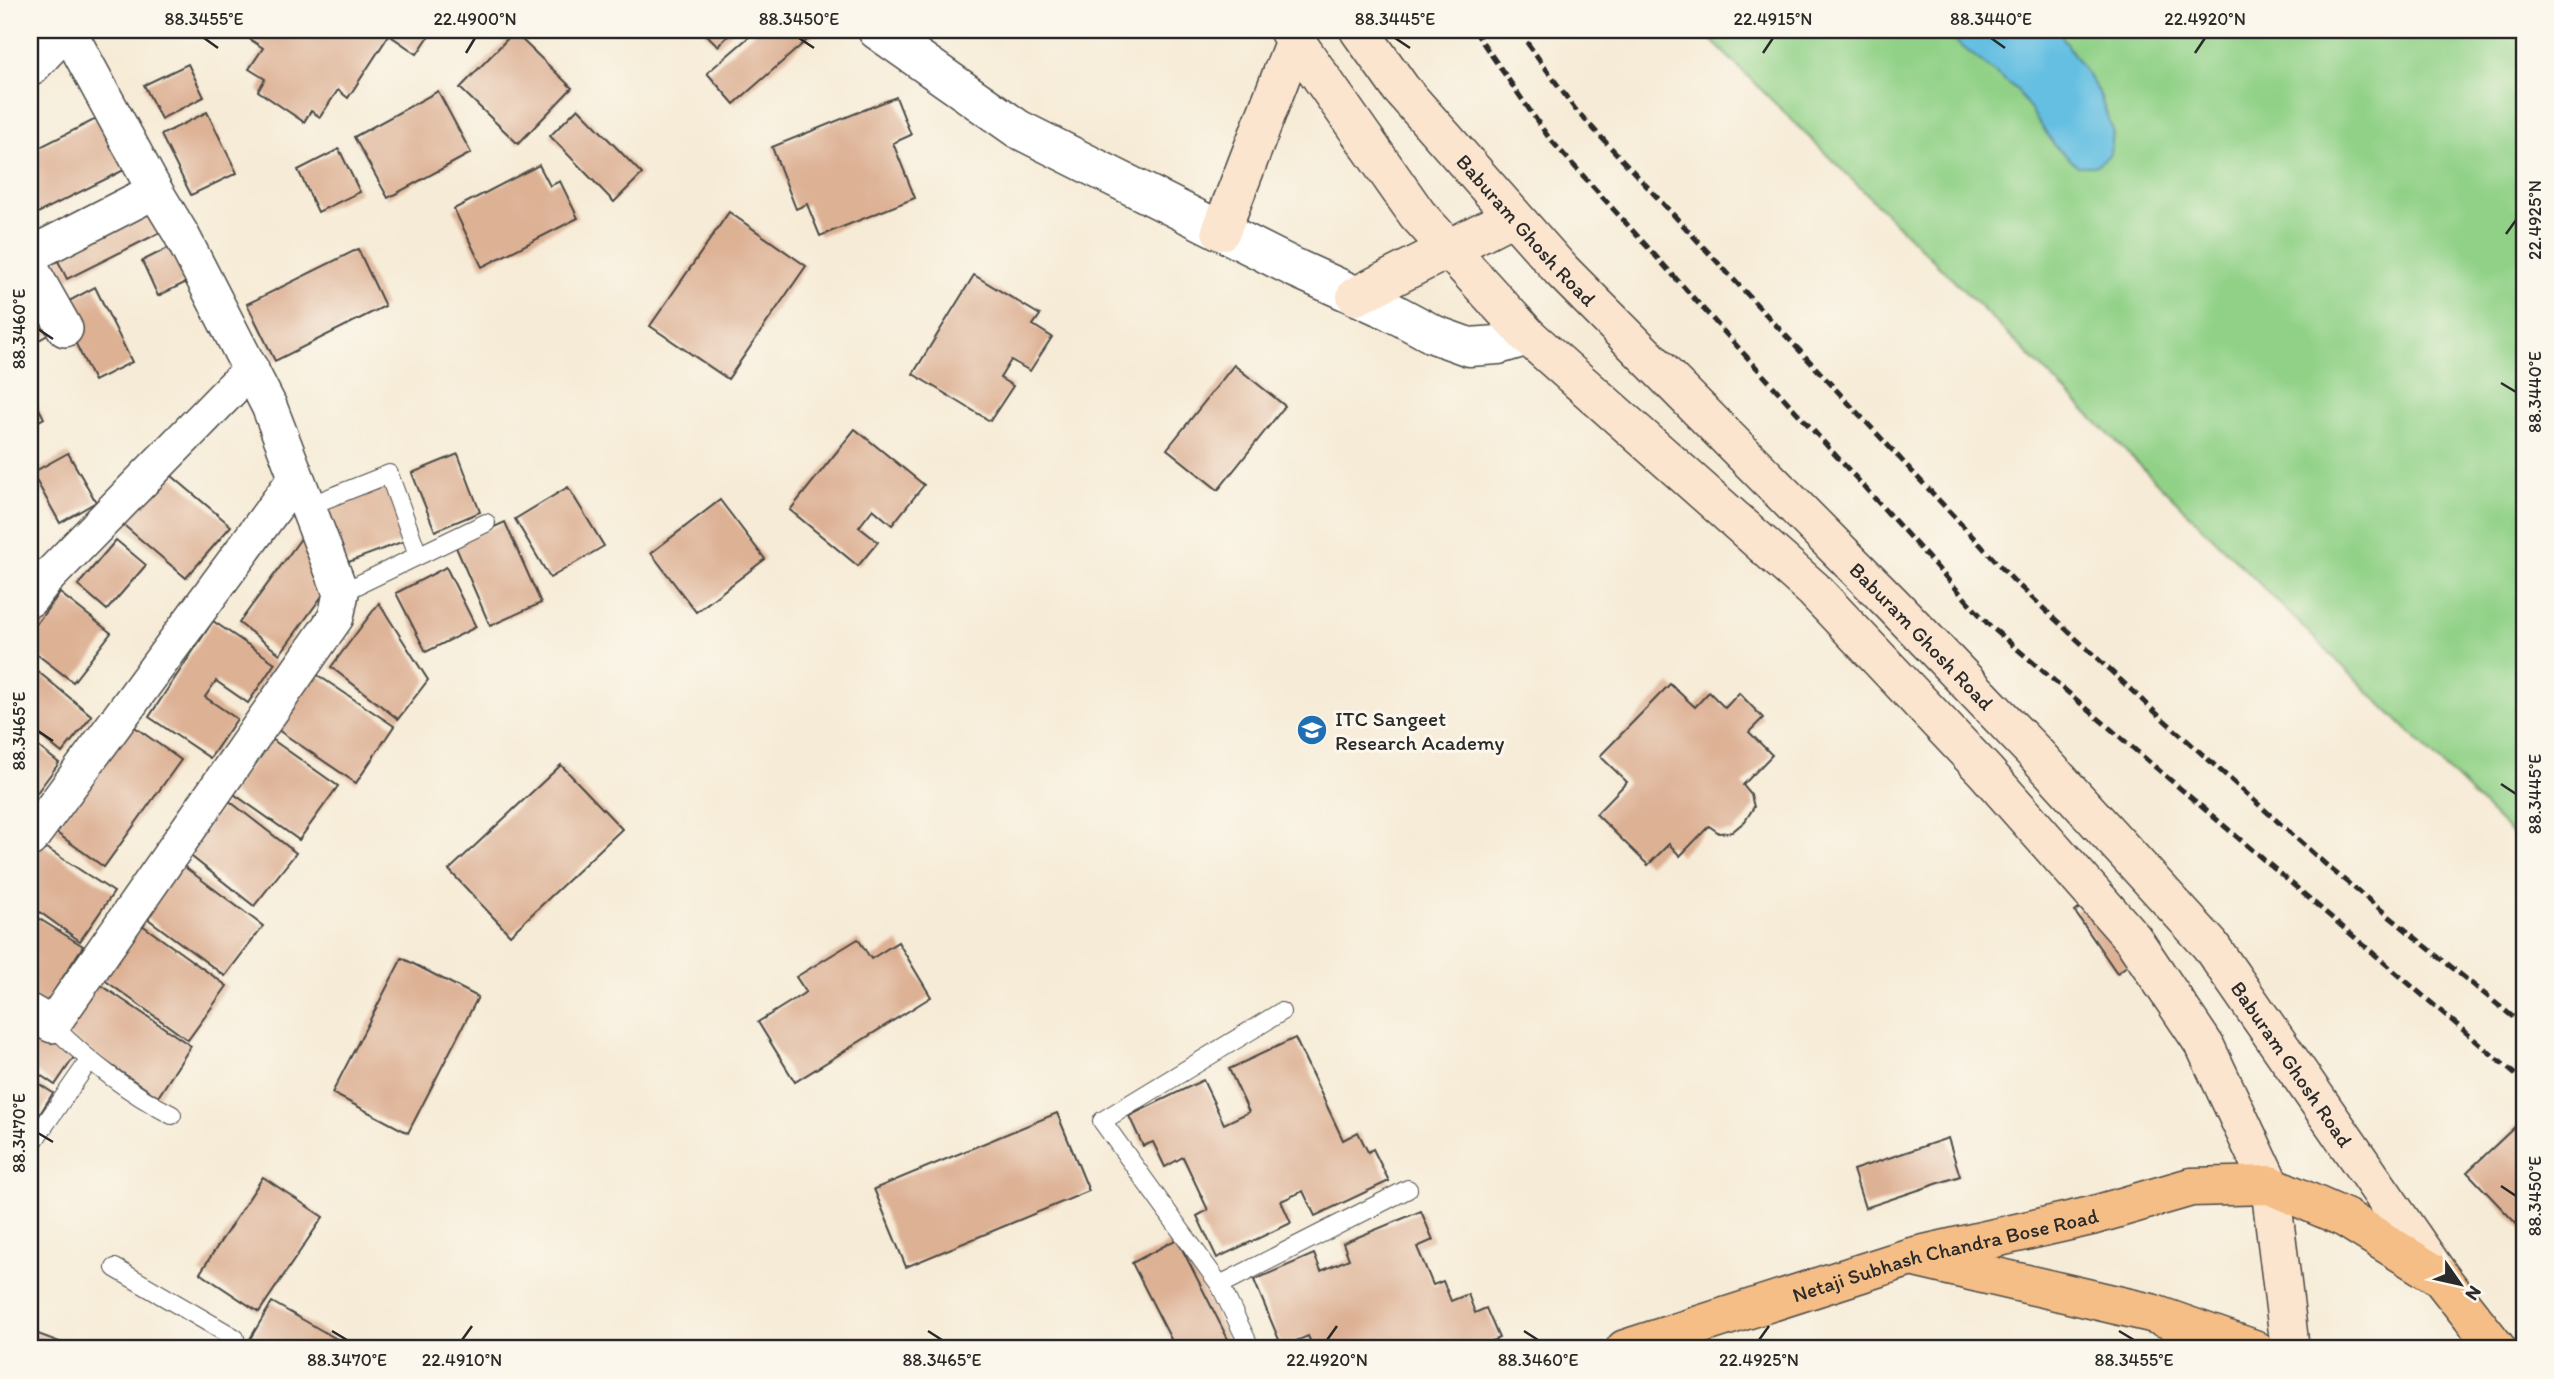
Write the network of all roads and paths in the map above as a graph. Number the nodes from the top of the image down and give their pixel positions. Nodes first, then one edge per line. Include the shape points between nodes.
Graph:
1 (67, 30) edge
2 (877, 30) edge
3 (1359, 30) edge
4 (1292, 35) edge
5 (30, 69) edge
6 (155, 191) junction
7 (1513, 216) junction
8 (1221, 231) junction
9 (1449, 249) junction
10 (30, 255) edge
11 (30, 267) edge
12 (1356, 296) junction
13 (65, 329) dead end
14 (1528, 336) junction
15 (251, 369) junction
16 (1770, 479) junction
17 (301, 493) junction
18 (1732, 516) junction
19 (486, 523) dead end
20 (418, 555) junction
21 (35, 582) edge
22 (341, 593) junction
23 (30, 839) edge
24 (1281, 1012) dead end
25 (41, 1018) edge
26 (89, 1061) junction
27 (172, 1115) dead end
28 (30, 1146) edge
29 (2270, 1185) junction
30 (1408, 1189) dead end
31 (1911, 1257) junction
32 (115, 1268) dead end
33 (2440, 1277) junction
34 (1220, 1285) junction
35 (228, 1349) edge
36 (1251, 1349) edge
37 (1625, 1349) edge
38 (2255, 1349) edge
39 (2290, 1349) edge
40 (2497, 1349) edge

1 - 5 street
1 - 6 street
2 - 8 street via 1017,129
3 - 7 main road, Baburam Ghosh Road via 1401,89
4 - 8 main road
4 - 9 main road via 1417,214
6 - 10 street
6 - 15 street
7 - 9 main road
7 - 16 main road, Baburam Ghosh Road via 1607,318
8 - 12 street
9 - 12 main road
9 - 14 main road
11 - 13 street
12 - 14 street via 1469,347
14 - 18 main road
15 - 17 street
15 - 21 street
16 - 18 main road
16 - 33 main road, Baburam Ghosh Road via 2034,752 2210,945
17 - 20 lane via 389,474
17 - 22 street
17 - 23 street
18 - 29 main road via 1813,589 1985,771 2133,939 2205,1046
19 - 20 lane
20 - 22 lane
22 - 25 street via 336,617
24 - 34 lane via 1102,1121
25 - 26 lane
26 - 27 lane
26 - 28 lane
29 - 31 main road, Netaji Subhash Chandra Bose Road via 2192,1187 2091,1216
29 - 33 main road via 2345,1218
29 - 39 main road
30 - 34 lane
31 - 37 main road, Netaji Subhash Chandra Bose Road
31 - 38 main road via 2151,1313
32 - 35 lane via 235,1338
33 - 40 main road
34 - 36 lane

